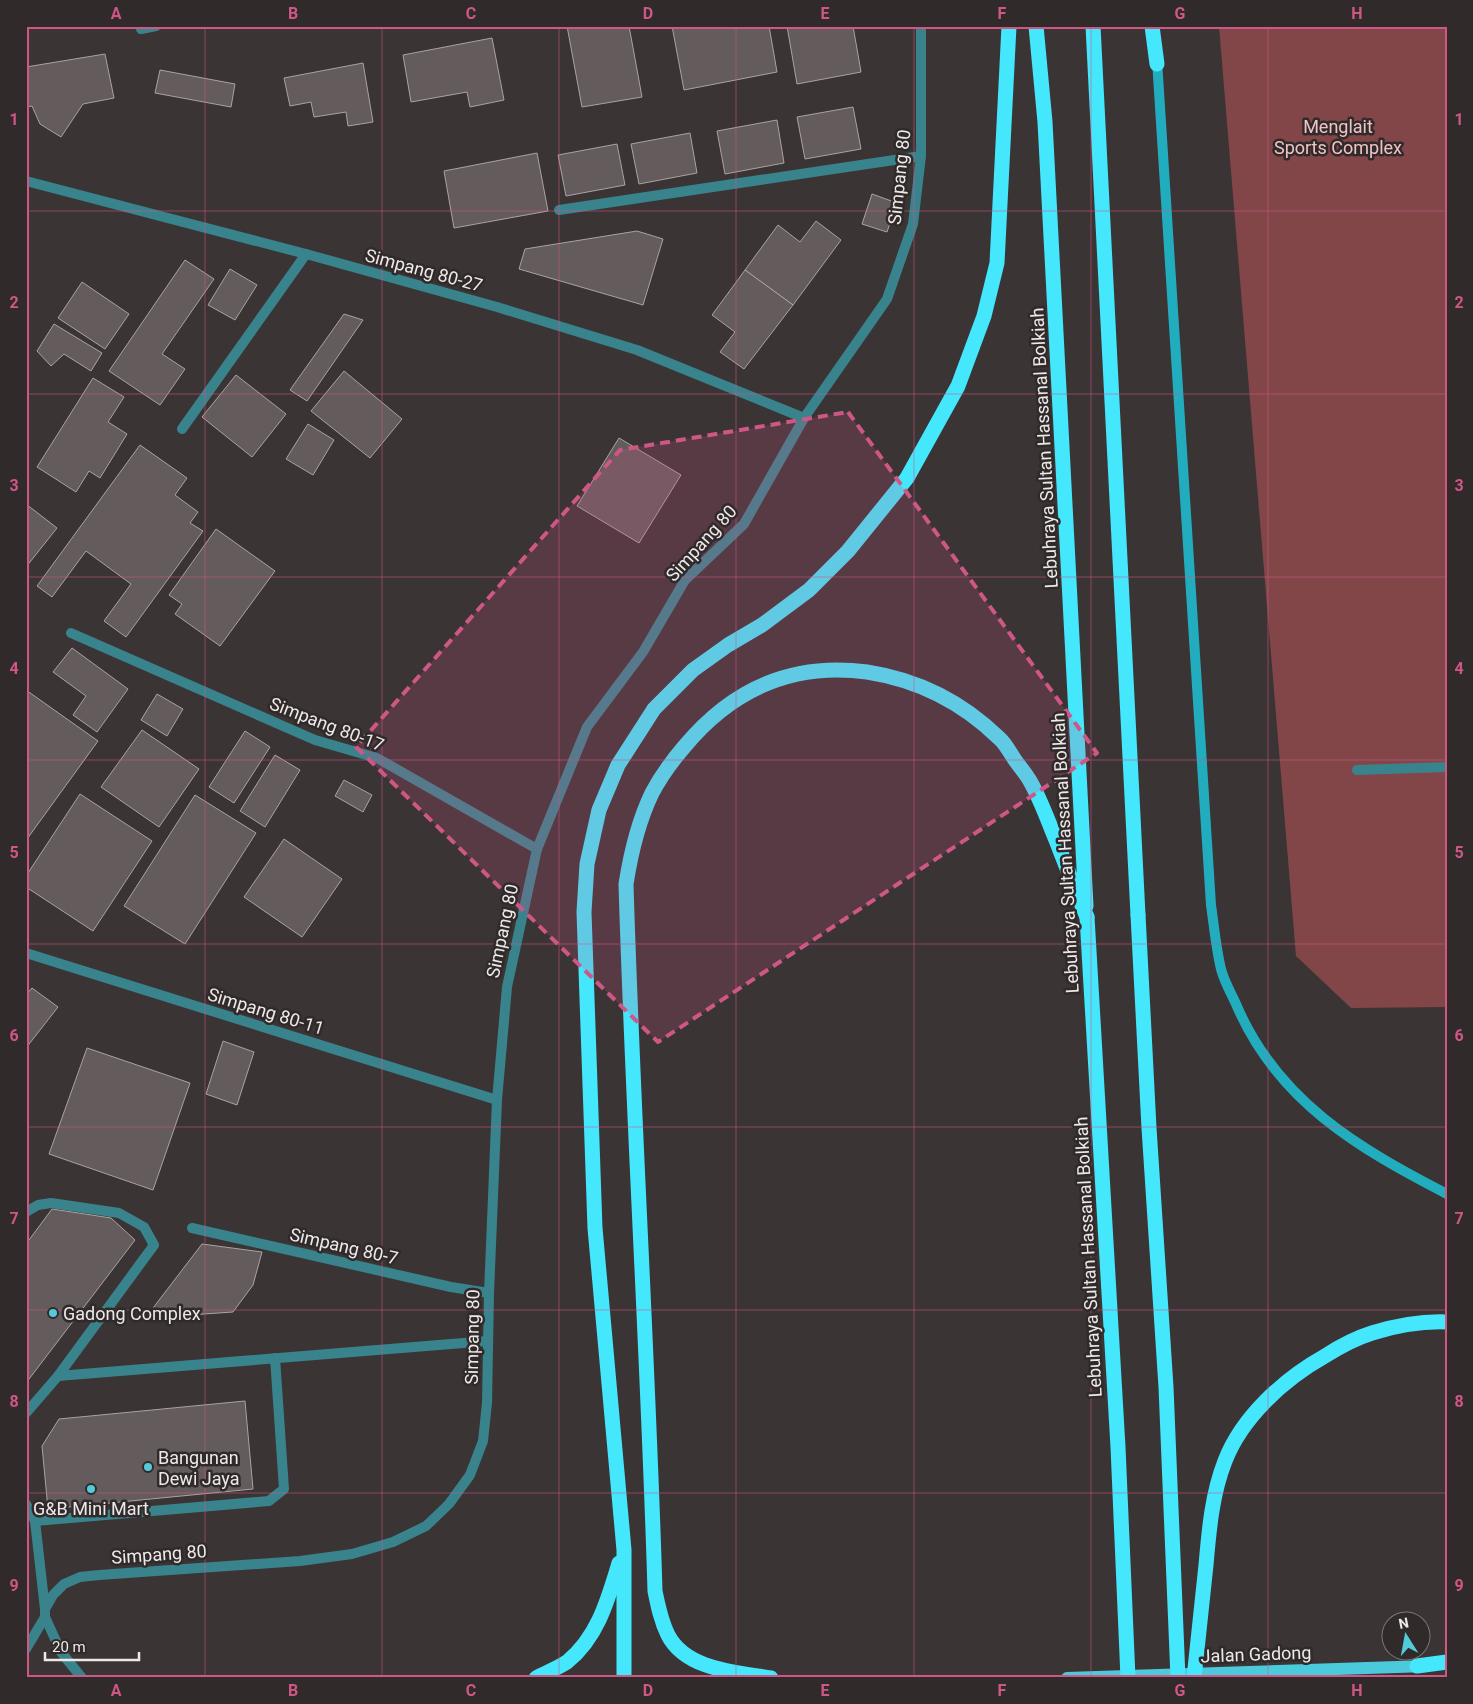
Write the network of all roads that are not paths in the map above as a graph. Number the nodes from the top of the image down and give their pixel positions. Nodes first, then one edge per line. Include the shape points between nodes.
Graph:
1 (156, 26) edge
2 (921, 26) edge
3 (1009, 26) edge
4 (1036, 26) edge
5 (1093, 26) edge
6 (1152, 26) edge
7 (1156, 26) edge
8 (142, 29) dead end
9 (1157, 64) junction
10 (921, 156) junction
11 (26, 181) edge
12 (559, 210) dead end
13 (306, 254) junction
14 (804, 418) junction
15 (182, 429) dead end
16 (71, 633) dead end
17 (1447, 767) edge
18 (1357, 770) dead end
19 (537, 850) junction
20 (1087, 917) junction
21 (26, 953) edge
22 (497, 1100) junction
23 (1447, 1194) edge
24 (26, 1212) edge
25 (192, 1228) dead end
26 (489, 1293) junction
27 (1447, 1322) edge
28 (488, 1341) junction
29 (275, 1358) junction
30 (58, 1376) junction
31 (26, 1413) edge
32 (26, 1504) edge
33 (35, 1521) junction
34 (624, 1550) junction
35 (45, 1613) junction
36 (26, 1649) edge
37 (1447, 1664) edge
38 (1417, 1666) joint
39 (82, 1678) edge
40 (536, 1678) edge
41 (624, 1678) edge
42 (771, 1678) edge
43 (1067, 1678) edge
44 (1128, 1678) edge
45 (1178, 1678) edge
46 (1194, 1678) edge

1 - 8 street
2 - 10 street, Simpang 80
3 - 34 highway via 997,263 984,316 958,386 907,478 848,551 809,590 693,670 654,709 618,765 599,810 587,864 585,932 595,1228
4 - 20 highway, Lebuhraya Sultan Hassanal Bolkiah via 1046,142
5 - 45 highway, bridge via 1149,1128 1166,1387
6 - 9 highway
7 - 9 main road
9 - 23 main road via 1211,905 1222,970 1243,1021 1271,1066 1310,1108 1352,1141
10 - 12 street
10 - 14 street, Simpang 80 via 914,224 888,299
11 - 13 street, Simpang 80-27
13 - 14 street, Simpang 80-27 via 637,350
13 - 15 street
14 - 19 street, Simpang 80 via 744,524 685,580 643,652 586,727
16 - 19 street, Simpang 80-17 via 314,740 376,758
17 - 18 street
19 - 22 street, Simpang 80 via 507,987
20 - 42 highway via 1030,782 1000,739 956,704 925,687 892,676 850,670 816,671 756,687 725,706 697,731 670,763 652,793 631,854 626,884 655,1590 661,1619 669,1637 684,1655 711,1667
20 - 44 highway, Lebuhraya Sultan Hassanal Bolkiah, bridge
21 - 22 street, Simpang 80-11
22 - 26 street, Simpang 80
24 - 30 street via 38,1205 51,1203 119,1213 144,1227 154,1245
25 - 26 street, Simpang 80-7
26 - 28 street, Simpang 80
27 - 46 highway, bridge via 1371,1333 1337,1348 1286,1383 1260,1407 1242,1431 1225,1460 1215,1494
28 - 29 street
28 - 35 street, Simpang 80 via 483,1441 470,1475 449,1504 426,1526 394,1542 352,1554 300,1561 80,1577 64,1584 53,1595
29 - 30 street
29 - 33 street via 284,1489 269,1501
30 - 31 street
32 - 33 street
33 - 35 street
34 - 40 highway via 603,1613 588,1639 567,1662
34 - 41 highway
35 - 36 street, Simpang 80
35 - 39 street via 61,1652
37 - 38 highway
38 - 43 main road, Jalan Gadong

